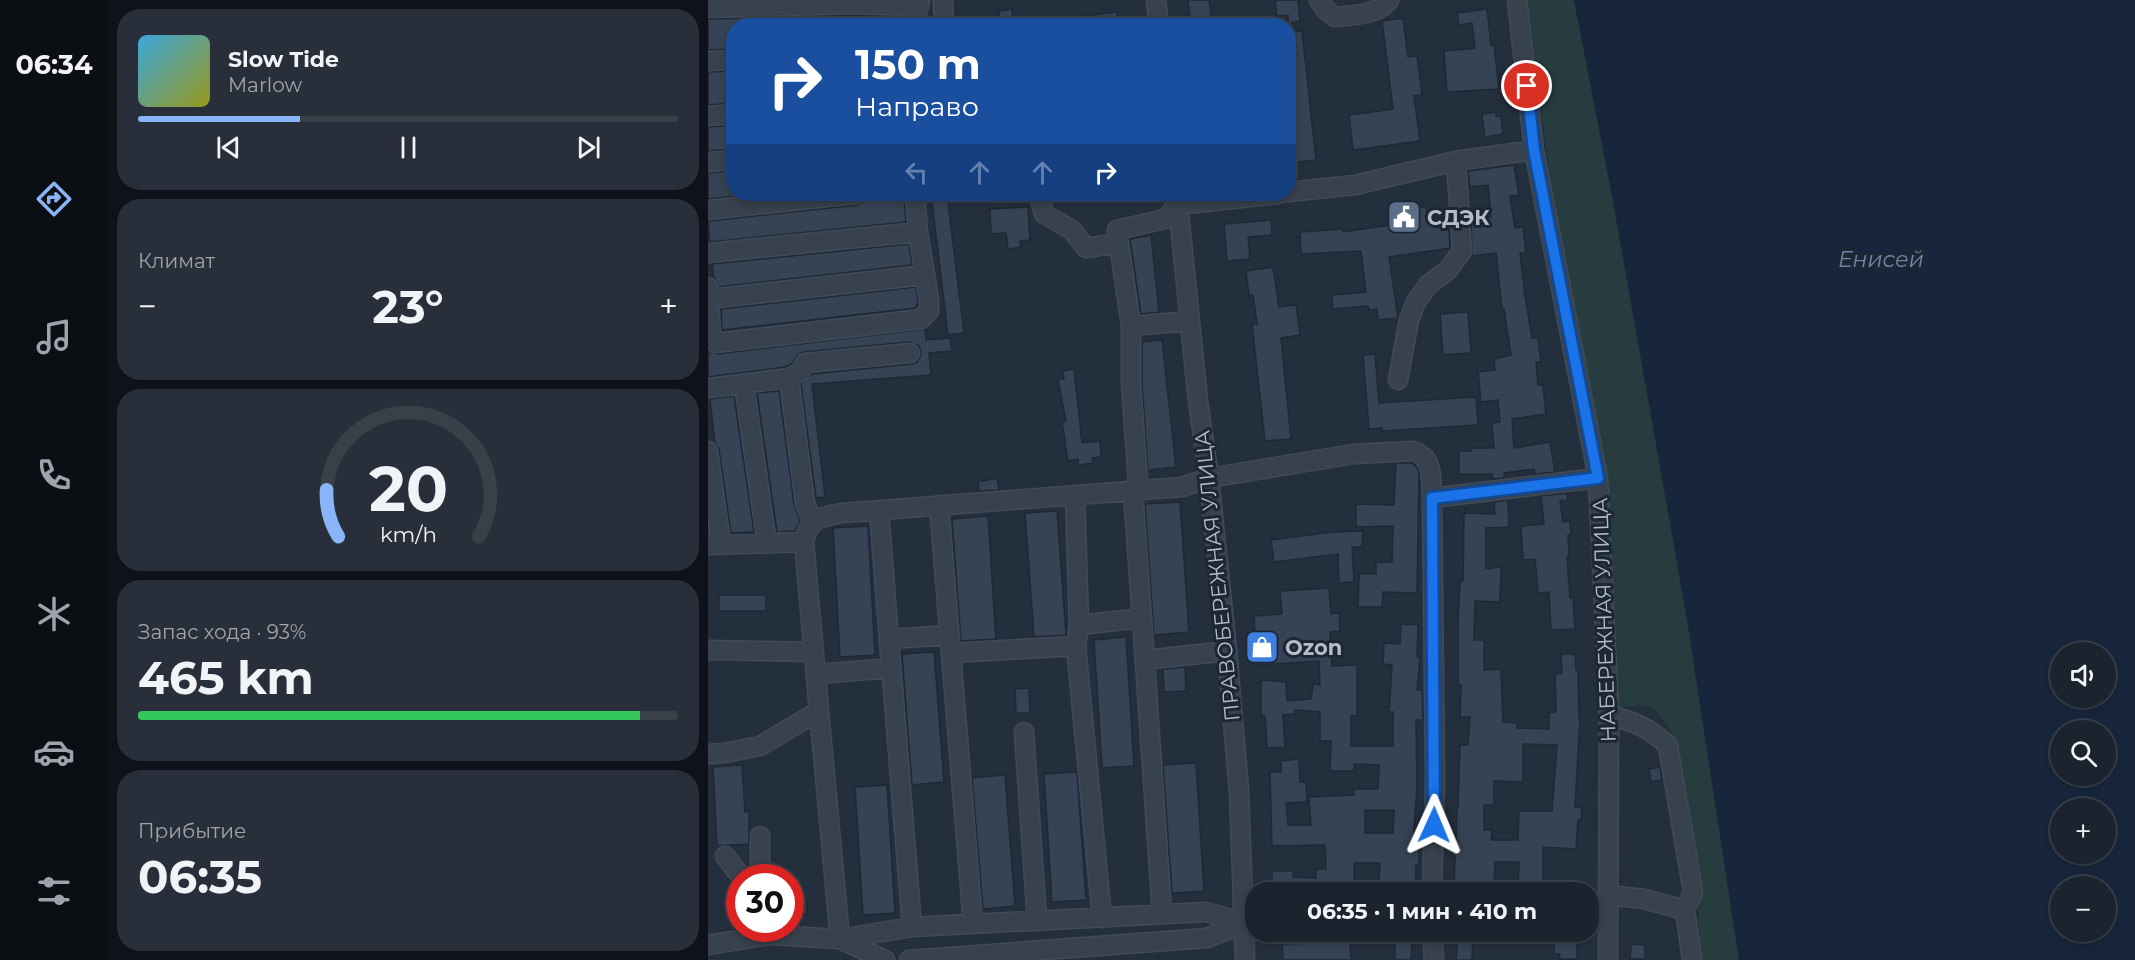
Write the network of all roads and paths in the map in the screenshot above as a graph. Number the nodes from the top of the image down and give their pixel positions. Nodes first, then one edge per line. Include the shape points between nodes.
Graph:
1 (943, 0) edge
2 (1156, 0) edge
3 (1319, 0) edge
4 (1389, 0) edge
5 (1517, 0) edge
6 (919, 3) edge
7 (708, 8) edge
8 (916, 18) edge
9 (944, 18) edge
10 (1158, 18) edge
11 (726, 60) edge
12 (708, 61) edge
13 (726, 115) edge
14 (708, 116) edge
15 (1534, 150) junction
16 (726, 161) edge
17 (1455, 161) junction
18 (708, 162) edge
19 (1296, 191) edge
20 (791, 201) edge
21 (916, 201) edge
22 (1041, 201) edge
23 (1176, 201) edge
24 (1177, 201) edge
25 (708, 210) edge
26 (918, 232) junction
27 (1119, 243) junction
28 (708, 254) edge
29 (925, 275) junction
30 (709, 293) edge
31 (1190, 321) junction
32 (1131, 326) junction
33 (910, 353) dead end
34 (789, 378) junction
35 (1398, 380) dead end
36 (744, 384) junction
37 (708, 388) edge
38 (708, 451) edge
39 (1209, 478) junction
40 (1598, 478) junction
41 (1133, 491) junction
42 (1075, 495) junction
43 (1432, 498) junction
44 (939, 505) junction
45 (879, 510) junction
46 (812, 522) junction
47 (804, 542) junction
48 (767, 544) junction
49 (715, 545) edge
50 (1142, 618) junction
51 (1079, 625) junction
52 (950, 635) junction
53 (889, 639) junction
54 (1076, 646) junction
55 (708, 650) edge
56 (1227, 651) junction
57 (814, 652) junction
58 (951, 653) junction
59 (1145, 660) junction
60 (891, 668) junction
61 (816, 674) junction
62 (819, 711) junction
63 (1609, 715) junction
64 (1024, 732) dead end
65 (708, 754) edge
66 (760, 836) dead end
67 (725, 856) dead end
68 (731, 864) edge
69 (760, 864) edge
70 (1247, 882) edge
71 (1432, 882) edge
72 (1608, 896) junction
73 (1685, 910) junction
74 (1162, 915) junction
75 (1102, 918) junction
76 (1599, 918) edge
77 (1607, 918) junction
78 (1042, 920) junction
79 (1245, 922) edge
80 (973, 924) junction
81 (1245, 925) edge
82 (912, 927) junction
83 (804, 935) edge
84 (840, 939) junction
85 (713, 942) edge
86 (1247, 942) edge
87 (1433, 942) edge
88 (1128, 952) edge
89 (1049, 955) edge
90 (717, 960) edge
91 (885, 960) edge
92 (909, 960) edge
93 (1245, 960) edge
94 (1434, 960) edge
95 (1608, 960) edge
96 (1692, 960) edge

1 - 9 street
2 - 10 street
3 - 4 street via 1335,17 1381,8
5 - 15 street, НАБЕРЕЖНАЯ УЛИЦА
6 - 7 street
6 - 8 street
11 - 12 street
13 - 14 street
15 - 17 street
15 - 40 street, НАБЕРЕЖНАЯ УЛИЦА
16 - 18 street
17 - 19 street via 1354,185
17 - 35 street via 1462,251 1416,302
20 - 25 street
21 - 26 street
22 - 27 street via 1044,214 1072,230 1086,248
23 - 27 street via 1165,219 1118,230
24 - 31 street, ПРАВОБЕРЕЖНАЯ УЛИЦА
26 - 28 street
26 - 29 street
27 - 32 street
29 - 30 street
29 - 30 street via 929,311 921,319 716,343 711,333
31 - 32 street
31 - 39 street, ПРАВОБЕРЕЖНАЯ УЛИЦА
32 - 41 street via 1138,481
33 - 34 street via 805,363 800,372
34 - 36 street
34 - 46 street via 805,503
36 - 37 street
36 - 48 street
38 - 49 street
39 - 41 street via 1182,487
39 - 43 street via 1354,454 1413,451 1420,453 1430,467
39 - 56 street, ПРАВОБЕРЕЖНАЯ УЛИЦА
40 - 43 street
40 - 63 street, НАБЕРЕЖНАЯ УЛИЦА
41 - 42 street
41 - 50 street
42 - 44 street
42 - 51 street
43 - 71 street
44 - 45 street
44 - 52 street
45 - 46 street via 843,513
45 - 53 street
46 - 47 street
47 - 48 street
47 - 57 street
48 - 49 street
50 - 51 street
50 - 59 street
51 - 54 street
52 - 53 street
52 - 58 street
53 - 60 street
54 - 58 street
54 - 75 street
55 - 57 street
56 - 59 street
56 - 70 street, ПРАВОБЕРЕЖНАЯ УЛИЦА
57 - 61 street
58 - 80 street
59 - 74 street
60 - 61 street
60 - 82 street
61 - 62 street
62 - 65 street via 760,746
62 - 84 street
63 - 72 street, НАБЕРЕЖНАЯ УЛИЦА
63 - 73 street via 1637,723 1668,746 1693,892
64 - 78 street
66 - 69 street
67 - 68 street
72 - 73 street via 1644,899
72 - 77 street, НАБЕРЕЖНАЯ УЛИЦА
73 - 96 street
74 - 75 street
74 - 79 street via 1206,912
75 - 78 street
76 - 77 street
77 - 95 street, НАБЕРЕЖНАЯ УЛИЦА
78 - 80 street
78 - 89 street
80 - 82 street
81 - 88 street via 1207,939
82 - 84 street
83 - 84 street
84 - 91 street
85 - 90 street
86 - 93 street, ПРАВОБЕРЕЖНАЯ УЛИЦА
87 - 94 street
88 - 89 street
89 - 92 street

